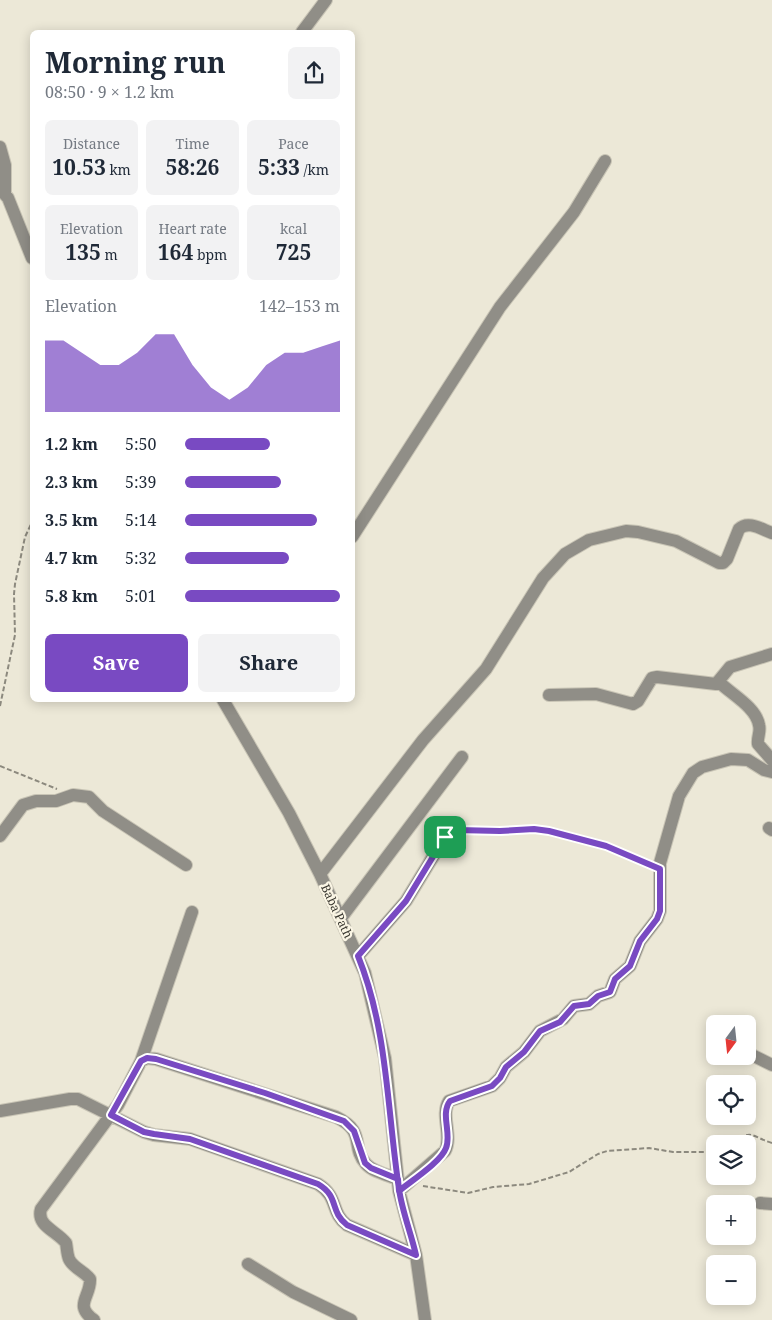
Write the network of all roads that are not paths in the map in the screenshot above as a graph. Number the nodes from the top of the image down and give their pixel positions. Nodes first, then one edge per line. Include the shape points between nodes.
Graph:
1 (326, 0) edge
2 (304, 30) edge
3 (0, 147) edge
4 (605, 161) dead end
5 (3, 191) edge
6 (30, 253) edge
7 (355, 532) edge
8 (772, 533) edge
9 (772, 654) edge
10 (719, 682) junction
11 (549, 695) dead end
12 (229, 703) edge
13 (462, 757) dead end
14 (772, 760) edge
15 (772, 772) edge
16 (457, 830) road end
17 (0, 836) edge
18 (186, 865) dead end
19 (320, 874) junction
20 (192, 912) dead end
21 (340, 918) junction
22 (358, 956) junction
23 (756, 1057) edge
24 (141, 1061) junction
25 (772, 1064) edge
26 (0, 1111) edge
27 (111, 1115) junction
28 (402, 1184) junction
29 (416, 1255) junction
30 (248, 1264) dead end
31 (94, 1320) edge
32 (351, 1320) edge
33 (425, 1320) edge

1 - 2 street
3 - 5 street via 4,165
4 - 7 street via 574,212 500,307
5 - 6 street
8 - 19 street via 748,524 742,525 726,559 719,563 676,541 626,531 589,540 565,554 543,578 486,669 423,740
9 - 10 street via 730,667
10 - 11 street via 652,678 633,704 596,694
10 - 14 street via 757,720 760,726 758,744
12 - 19 street, Baba Path
13 - 21 street
15 - 28 street via 748,760 731,759 702,767 693,773 679,796 660,869 660,911 640,941 630,966 615,979 612,989 589,1004 574,1006 560,1022 542,1028 492,1086 450,1101 446,1110 447,1147 441,1156
16 - 22 street via 445,837 406,901
17 - 18 street via 23,805 56,801 73,795 89,797 103,811
19 - 21 street, Baba Path
20 - 24 street
21 - 22 street, Baba Path
22 - 28 street, Baba Path via 372,997 385,1058
23 - 25 street
24 - 27 street
24 - 28 street via 156,1059 336,1117 354,1131 365,1163
26 - 27 street via 78,1099
27 - 29 street via 144,1132 190,1139 318,1184 332,1195 337,1213 347,1225
27 - 31 street via 40,1214 40,1220 66,1243 72,1265 90,1279 83,1305
28 - 29 street, Baba Path
29 - 33 street, Baba Path
30 - 32 street via 293,1292

